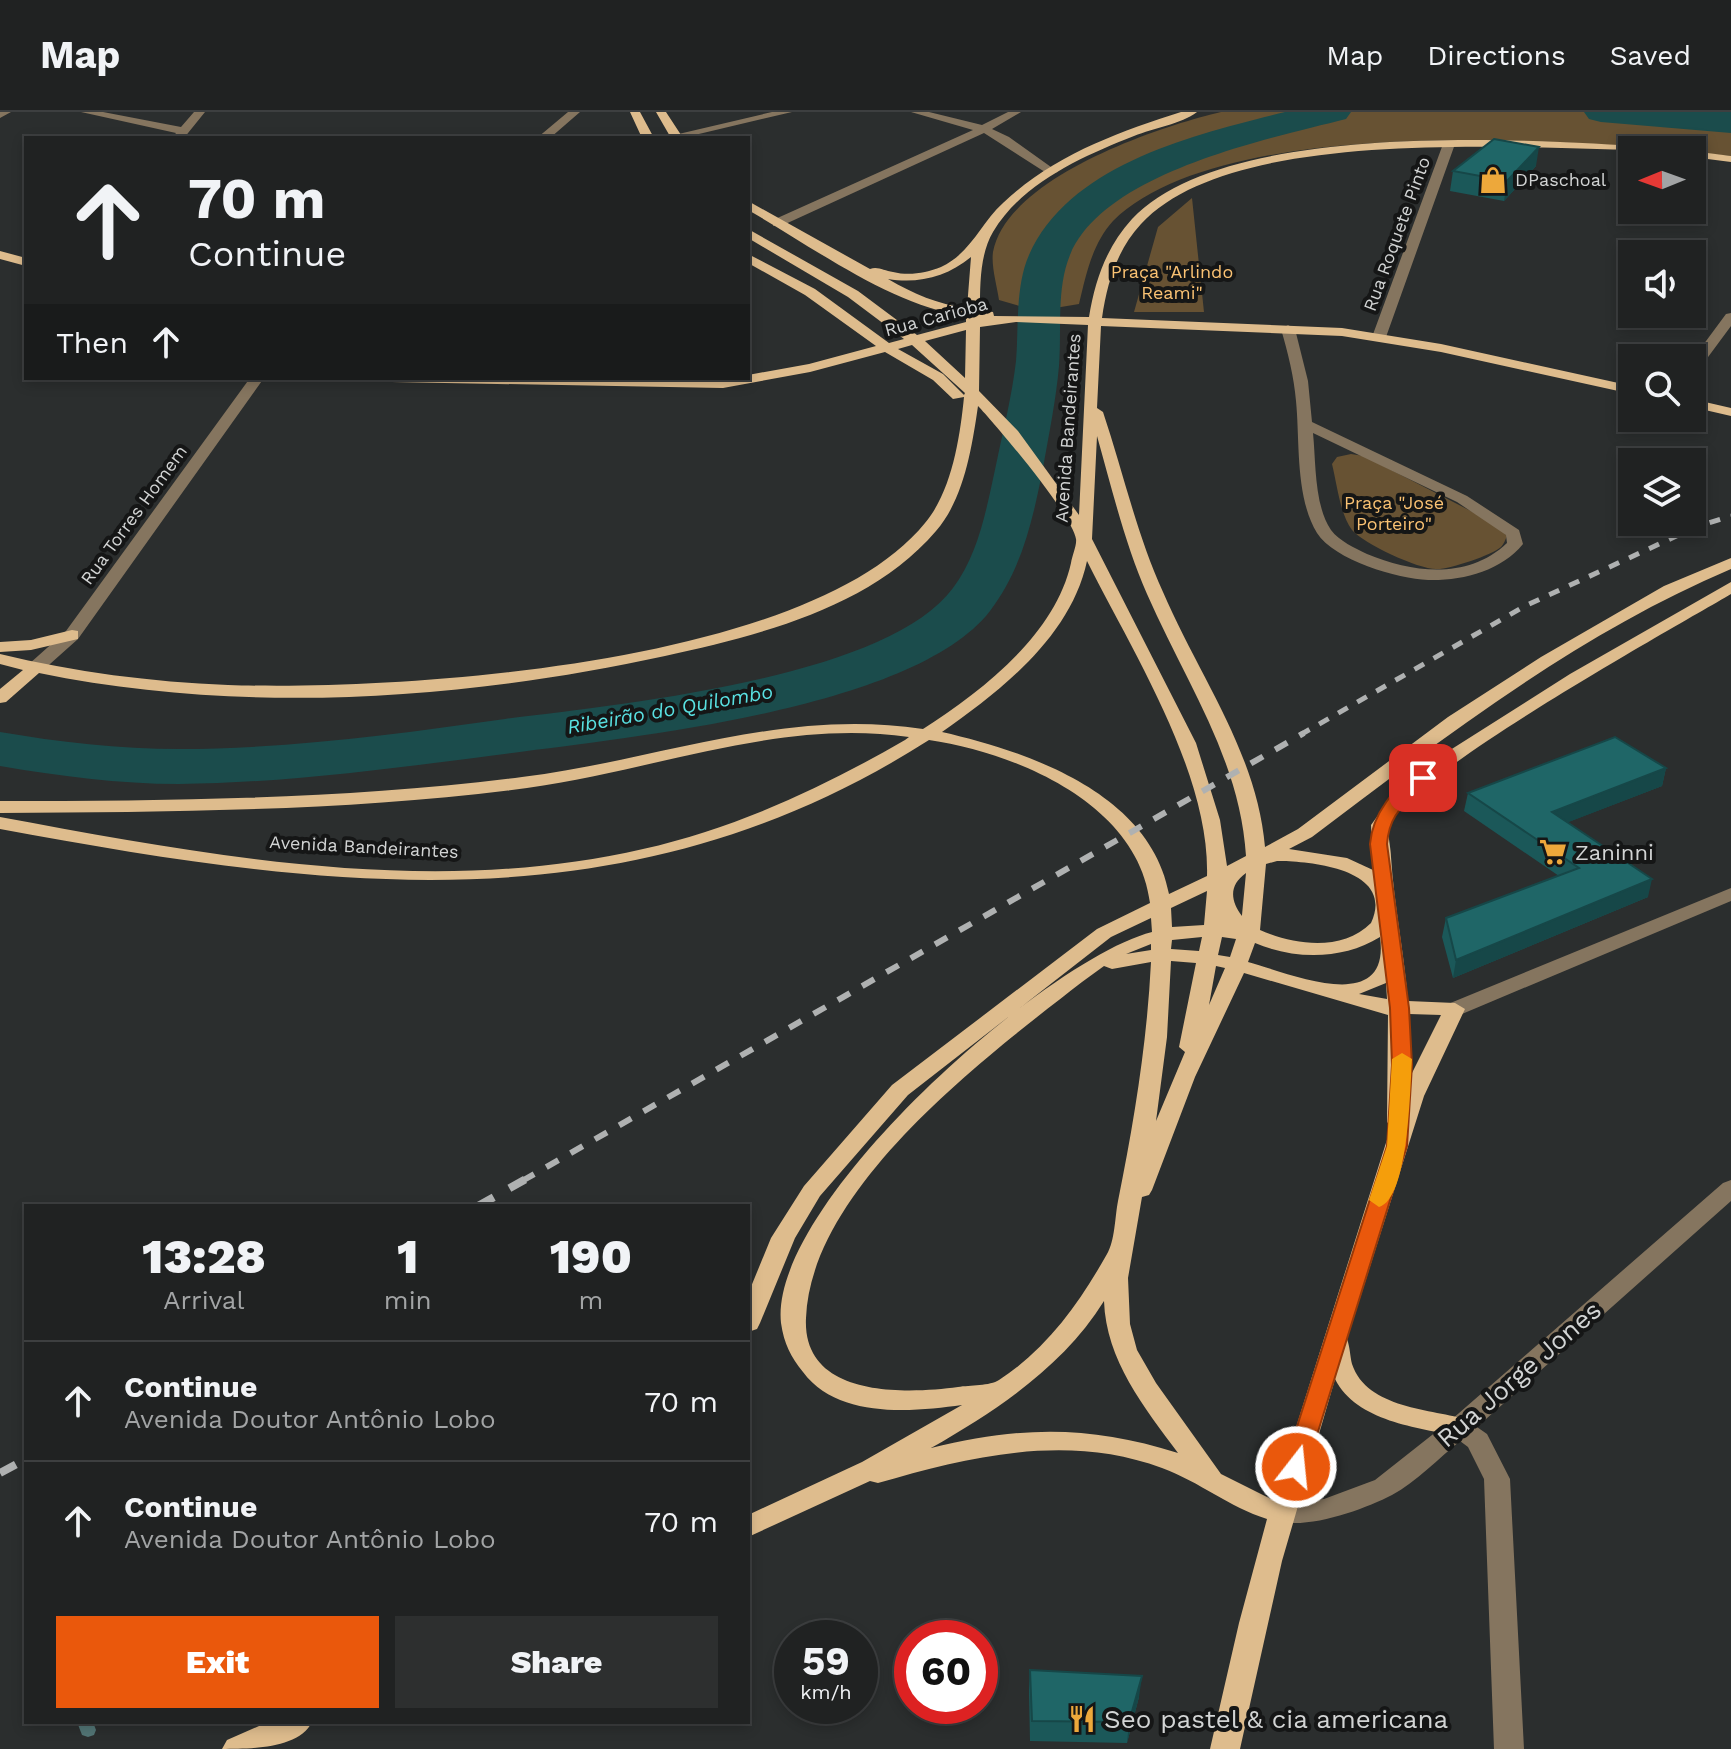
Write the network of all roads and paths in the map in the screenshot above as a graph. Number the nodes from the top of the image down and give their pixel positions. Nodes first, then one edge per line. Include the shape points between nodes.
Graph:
1 (6, 112) edge
2 (86, 112) edge
3 (200, 112) edge
4 (575, 112) edge
5 (635, 112) edge
6 (661, 112) edge
7 (787, 112) edge
8 (916, 112) edge
9 (1016, 112) edge
10 (1192, 112) edge
11 (0, 115) edge
12 (984, 129) junction
13 (181, 135) edge
14 (545, 136) edge
15 (647, 136) edge
16 (676, 136) edge
17 (681, 136) edge
18 (1449, 144) junction
19 (1618, 149) edge
20 (1706, 156) edge
21 (1731, 159) edge
22 (1052, 172) junction
23 (750, 206) edge
24 (777, 223) junction
25 (982, 236) junction
26 (759, 238) edge
27 (0, 255) edge
28 (840, 256) junction
29 (750, 259) edge
30 (24, 261) edge
31 (877, 281) junction
32 (810, 292) junction
33 (1731, 317) edge
34 (975, 319) junction
35 (1097, 323) junction
36 (1288, 329) junction
37 (1379, 337) junction
38 (889, 349) junction
39 (1706, 350) edge
40 (750, 378) edge
41 (256, 380) edge
42 (502, 380) edge
43 (742, 380) edge
44 (1618, 387) edge
45 (1089, 393) junction
46 (1706, 406) edge
47 (1731, 412) edge
48 (970, 414) junction
49 (1304, 423) junction
50 (1731, 563) edge
51 (1731, 587) edge
52 (72, 635) junction
53 (0, 647) edge
54 (0, 659) edge
55 (35, 668) junction
56 (0, 698) edge
57 (0, 807) edge
58 (0, 823) edge
59 (1244, 865) junction
60 (1731, 894) edge
61 (1385, 901) junction
62 (1254, 935) junction
63 (1394, 955) junction
64 (1081, 973) junction
65 (1314, 987) junction
66 (1399, 1008) junction
67 (1455, 1009) junction
68 (1184, 1078) junction
69 (1397, 1146) junction
70 (1731, 1188) edge
71 (1121, 1243) junction
72 (750, 1318) edge
73 (1336, 1334) junction
74 (999, 1390) junction
75 (1460, 1427) junction
76 (837, 1485) junction
77 (1215, 1485) junction
78 (1282, 1513) junction
79 (750, 1526) edge
80 (275, 1734) edge
81 (237, 1749) edge
82 (1225, 1749) edge
83 (1509, 1749) edge

1 - 11 street
2 - 13 street
3 - 13 street
4 - 14 street
5 - 15 main road
6 - 16 main road
7 - 17 street
8 - 12 street
9 - 12 street
10 - 22 main road via 1118,138
12 - 22 street
12 - 24 street
18 - 19 main road, Avenida Bandeirantes
18 - 35 main road, Avenida Bandeirantes via 1294,156 1186,185 1149,210 1117,242 1106,264
18 - 37 street, Rua Roquete Pinto
20 - 21 main road
22 - 25 main road via 1010,202
23 - 24 main road
24 - 28 main road
25 - 28 main road via 964,260 919,276 887,277
25 - 34 main road via 975,269
26 - 68 main road via 903,329 1013,434 1075,521 1171,708 1200,778 1217,865 1216,915
27 - 30 main road
28 - 31 main road
29 - 32 main road
31 - 32 main road via 882,297 868,305 842,305
31 - 34 main road via 925,304
32 - 38 main road
33 - 39 street
34 - 35 main road, Rua Carioba
34 - 38 main road, Rua Carioba
34 - 48 main road
35 - 36 main road, Rua Carioba
35 - 45 main road, Avenida Bandeirantes
36 - 37 main road, Rua Carioba
36 - 49 street
37 - 44 main road, Rua Carioba
38 - 40 main road, Rua Carioba
38 - 48 main road via 951,387
41 - 52 street, Rua Torres Homem
42 - 43 main road, Rua Carioba
45 - 58 main road, Avenida Bandeirantes via 1089,490 1077,574 1059,610 995,683 944,723 821,795 682,845 600,863 418,876 215,858
45 - 68 main road via 1147,573 1243,774 1254,829 1258,867 1252,917 1240,956
46 - 47 main road
48 - 55 main road via 953,485 933,525 909,555 830,599 711,641 557,670 364,690 189,687
49 - 49 street via 1323,532 1339,547 1412,574 1435,575 1488,564 1515,544 1513,533 1462,499
50 - 59 main road via 1670,589 1547,661 1454,721 1305,833
51 - 61 main road via 1576,678 1404,793 1380,825
52 - 53 main road
52 - 55 street, Rua Torres Homem
54 - 55 main road
55 - 56 main road
57 - 71 main road via 134,807 491,786 630,765 798,730 921,734 1023,761 1079,790 1124,827 1153,870 1162,927 1161,995
59 - 61 main road via 1276,855 1327,859 1361,873
59 - 62 main road via 1228,878 1223,901 1239,925
59 - 72 main road via 1104,933 900,1090 812,1191 783,1238
60 - 67 street
61 - 62 main road via 1382,923 1370,935 1340,946 1303,948
61 - 63 main road
62 - 64 main road via 1224,930 1174,934 1123,948
63 - 65 main road via 1388,970 1371,985 1355,990
63 - 66 main road
64 - 65 main road via 1125,959 1193,955 1249,965
64 - 74 main road via 936,1091 880,1148 840,1200 797,1288 792,1320 796,1345 809,1367 832,1386 862,1397 901,1401
65 - 66 main road
66 - 67 main road
66 - 69 main road
67 - 69 main road via 1438,1035
68 - 71 main road
69 - 73 main road
70 - 75 street, Rua Jorge Jones
71 - 74 main road via 1085,1311 1061,1341
71 - 77 main road via 1115,1298 1119,1334 1133,1366
73 - 75 main road via 1342,1373 1367,1400 1390,1411
73 - 78 main road
74 - 76 main road via 946,1426
75 - 78 street, Rua Jorge Jones via 1384,1487 1326,1509
75 - 83 street via 1478,1441 1497,1479
76 - 77 main road via 952,1450 1059,1438 1138,1449 1176,1462
76 - 79 main road
77 - 78 main road via 1255,1507
78 - 82 main road
80 - 81 main road

